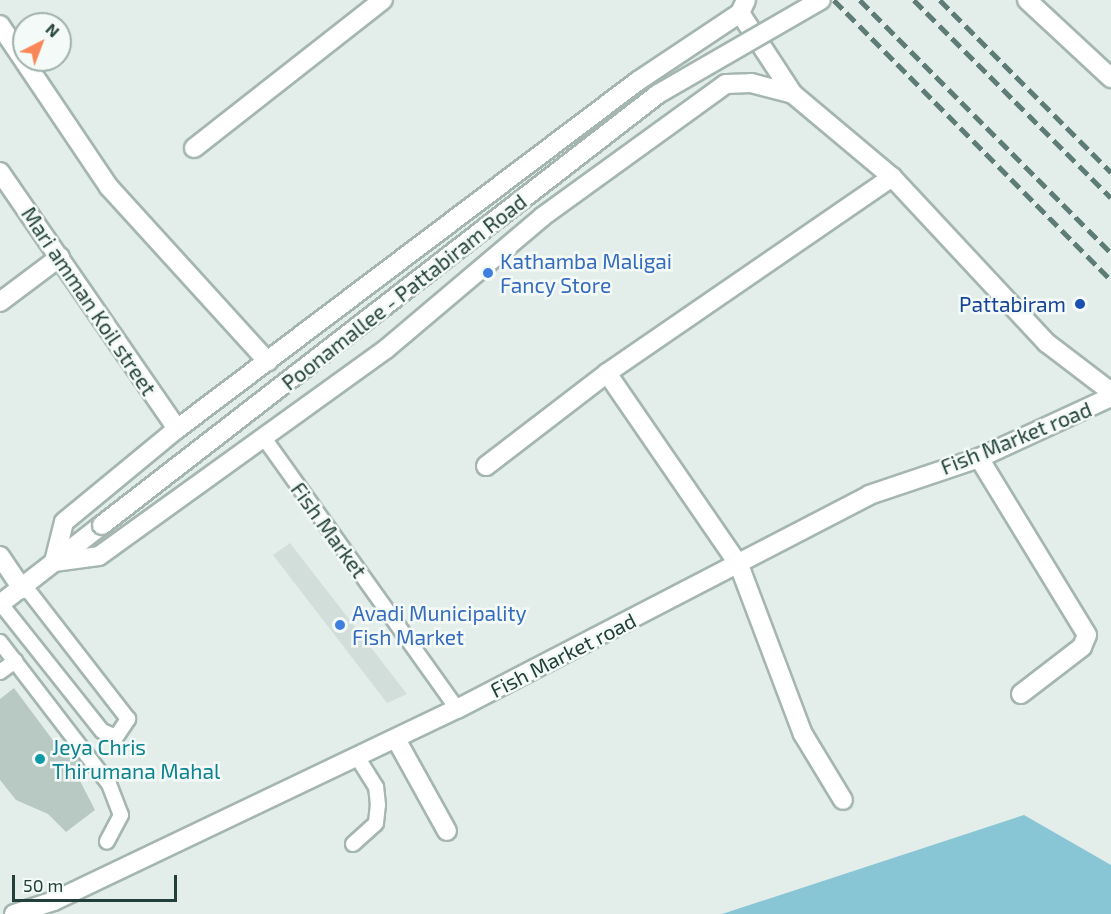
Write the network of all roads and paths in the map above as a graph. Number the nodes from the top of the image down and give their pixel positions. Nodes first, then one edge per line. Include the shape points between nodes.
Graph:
1 (383, 0) edge
2 (821, 0) edge
3 (1027, 0) edge
4 (743, 6) edge
5 (0, 25) edge
6 (1111, 78) edge
7 (793, 94) junction
8 (194, 148) dead end
9 (0, 172) edge
10 (892, 177) junction
11 (60, 257) junction
12 (0, 302) edge
13 (268, 362) junction
14 (607, 373) junction
15 (1111, 392) edge
16 (1111, 397) edge
17 (177, 429) junction
18 (264, 438) junction
19 (979, 458) junction
20 (486, 466) dead end
21 (0, 556) edge
22 (54, 562) junction
23 (739, 565) junction
24 (23, 588) junction
25 (1, 604) edge
26 (0, 642) edge
27 (15, 661) junction
28 (0, 672) edge
29 (1021, 694) dead end
30 (457, 710) junction
31 (396, 739) junction
32 (357, 757) junction
33 (843, 800) dead end
34 (447, 831) dead end
35 (107, 842) dead end
36 (353, 844) dead end
37 (14, 914) edge

1 - 8 street
2 - 22 street, Poonamallee - Pattabiram Road, bridge via 658,94
3 - 6 street
4 - 7 street
4 - 13 street via 628,88
5 - 13 street via 109,187
7 - 10 street
7 - 18 street via 751,82 726,84 693,103 542,217 386,349
9 - 11 street, Mari amman Koil street
10 - 14 street
10 - 15 street via 1047,342
11 - 12 street
11 - 17 street, Mari amman Koil street
13 - 17 street
14 - 20 street
14 - 23 street
16 - 19 street, Fish Market road
17 - 22 street via 64,522
18 - 22 street via 99,556
18 - 30 lane, Fish Market
19 - 23 street, Fish Market road via 869,495
19 - 29 street via 1087,635 1082,647
21 - 24 street
22 - 24 street, Poonamallee - Pattabiram Road
23 - 30 street, Fish Market road
23 - 33 street via 803,734
24 - 25 street, Poonamallee - Pattabiram Road
24 - 25 lane via 128,719 116,737 102,731
26 - 27 lane
27 - 28 lane
27 - 35 lane via 109,784 121,814
30 - 31 street, Fish Market road
31 - 32 street, Fish Market road
31 - 34 street
32 - 36 lane via 376,787 378,805 376,823
32 - 37 street, Fish Market road via 54,901

